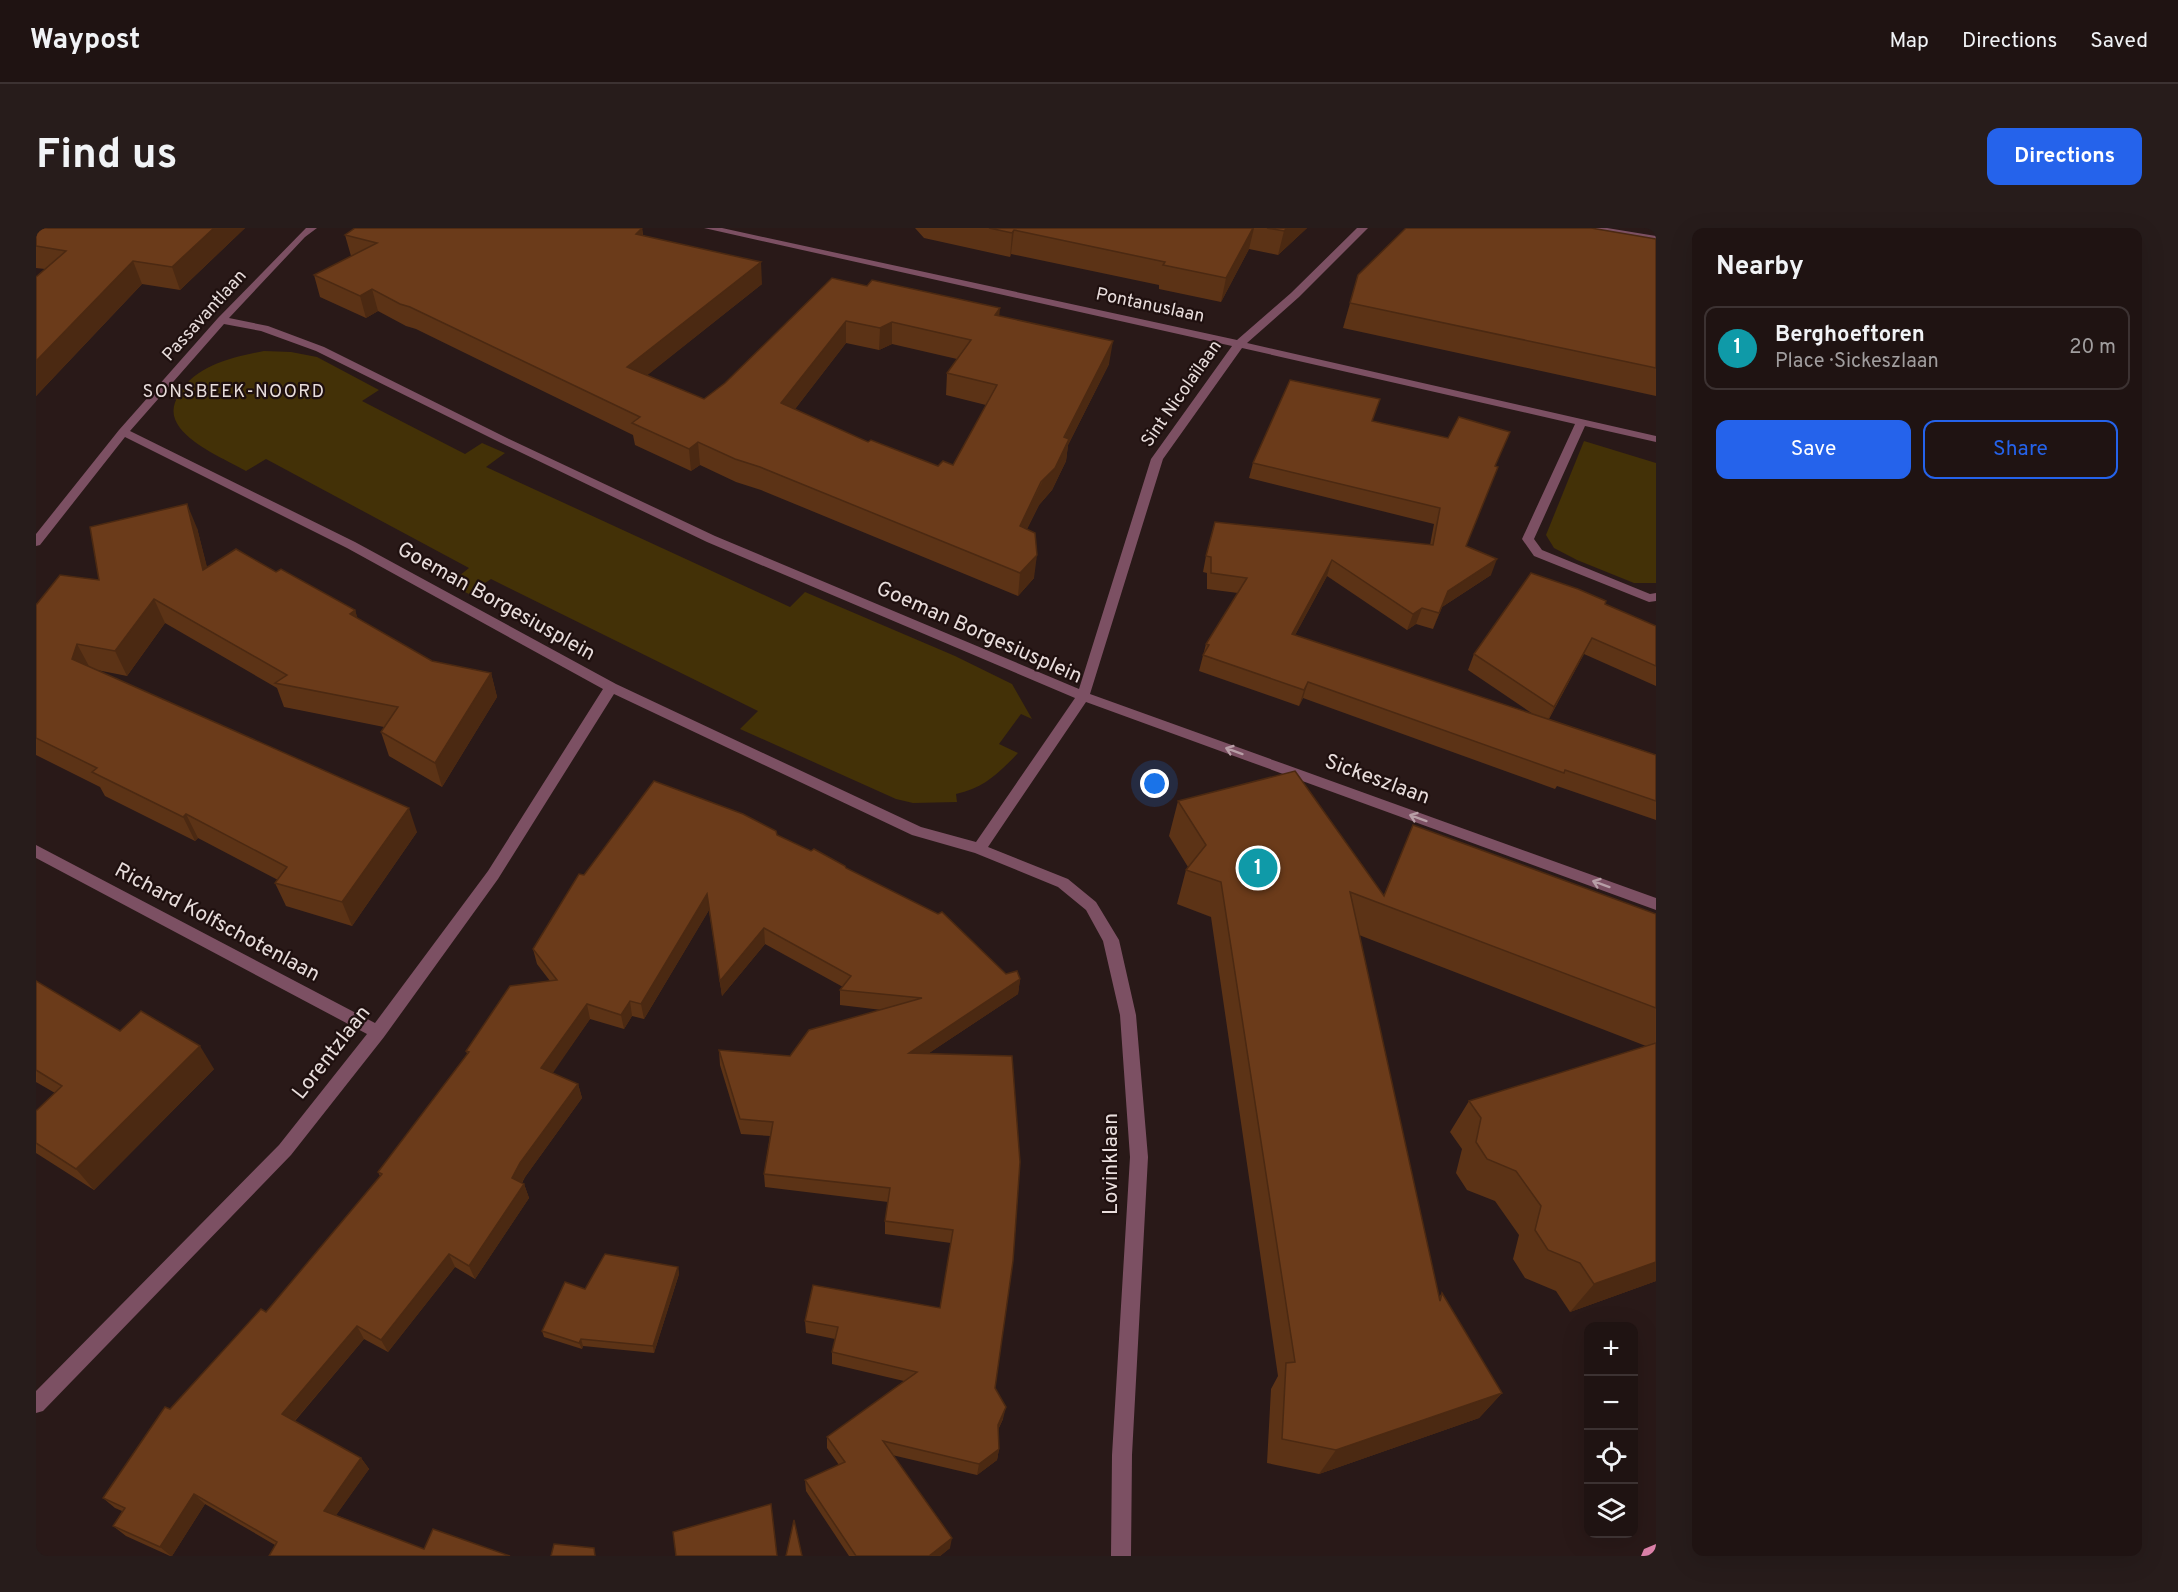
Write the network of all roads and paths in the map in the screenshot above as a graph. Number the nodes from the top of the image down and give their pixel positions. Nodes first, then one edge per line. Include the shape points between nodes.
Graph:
1 (312, 228) edge
2 (709, 228) edge
3 (1363, 228) edge
4 (1589, 228) edge
5 (1655, 236) edge
6 (222, 320) junction
7 (1239, 344) junction
8 (1582, 420) junction
9 (123, 432) junction
10 (1656, 439) edge
11 (36, 542) edge
12 (1656, 597) edge
13 (611, 687) junction
14 (1083, 696) junction
15 (979, 849) junction
16 (36, 850) edge
17 (1656, 904) edge
18 (378, 1032) junction
19 (36, 1404) edge
20 (1656, 1554) edge
21 (1121, 1556) edge
22 (1651, 1556) edge

1 - 6 street, Passavantlaan
2 - 7 street, Pontanuslaan
3 - 7 street, Sint Nicolaïlaan
4 - 5 street
6 - 9 street, Passavantlaan
6 - 14 street, Goeman Borgesiusplein via 264,328 320,350 711,538
7 - 8 street, Pontanuslaan
7 - 14 street, Sint Nicolaïlaan via 1157,459
8 - 10 street, Pontanuslaan
8 - 12 street via 1528,539 1538,553 1649,598
9 - 11 street, Passavantlaan
9 - 13 street, Goeman Borgesiusplein via 351,545
13 - 15 street, Goeman Borgesiusplein via 917,831
13 - 18 street, Lorentzlaan via 493,875
14 - 15 street, Goeman Borgesiusplein
17 -> 14 street, Sickeszlaan
15 - 21 street, Lovinklaan via 1063,884 1091,906 1111,940 1128,1015 1139,1157 1122,1455
16 - 18 street, Richard Kolfschotenlaan
18 - 19 street, Lorentzlaan via 285,1150
20 - 22 main road

